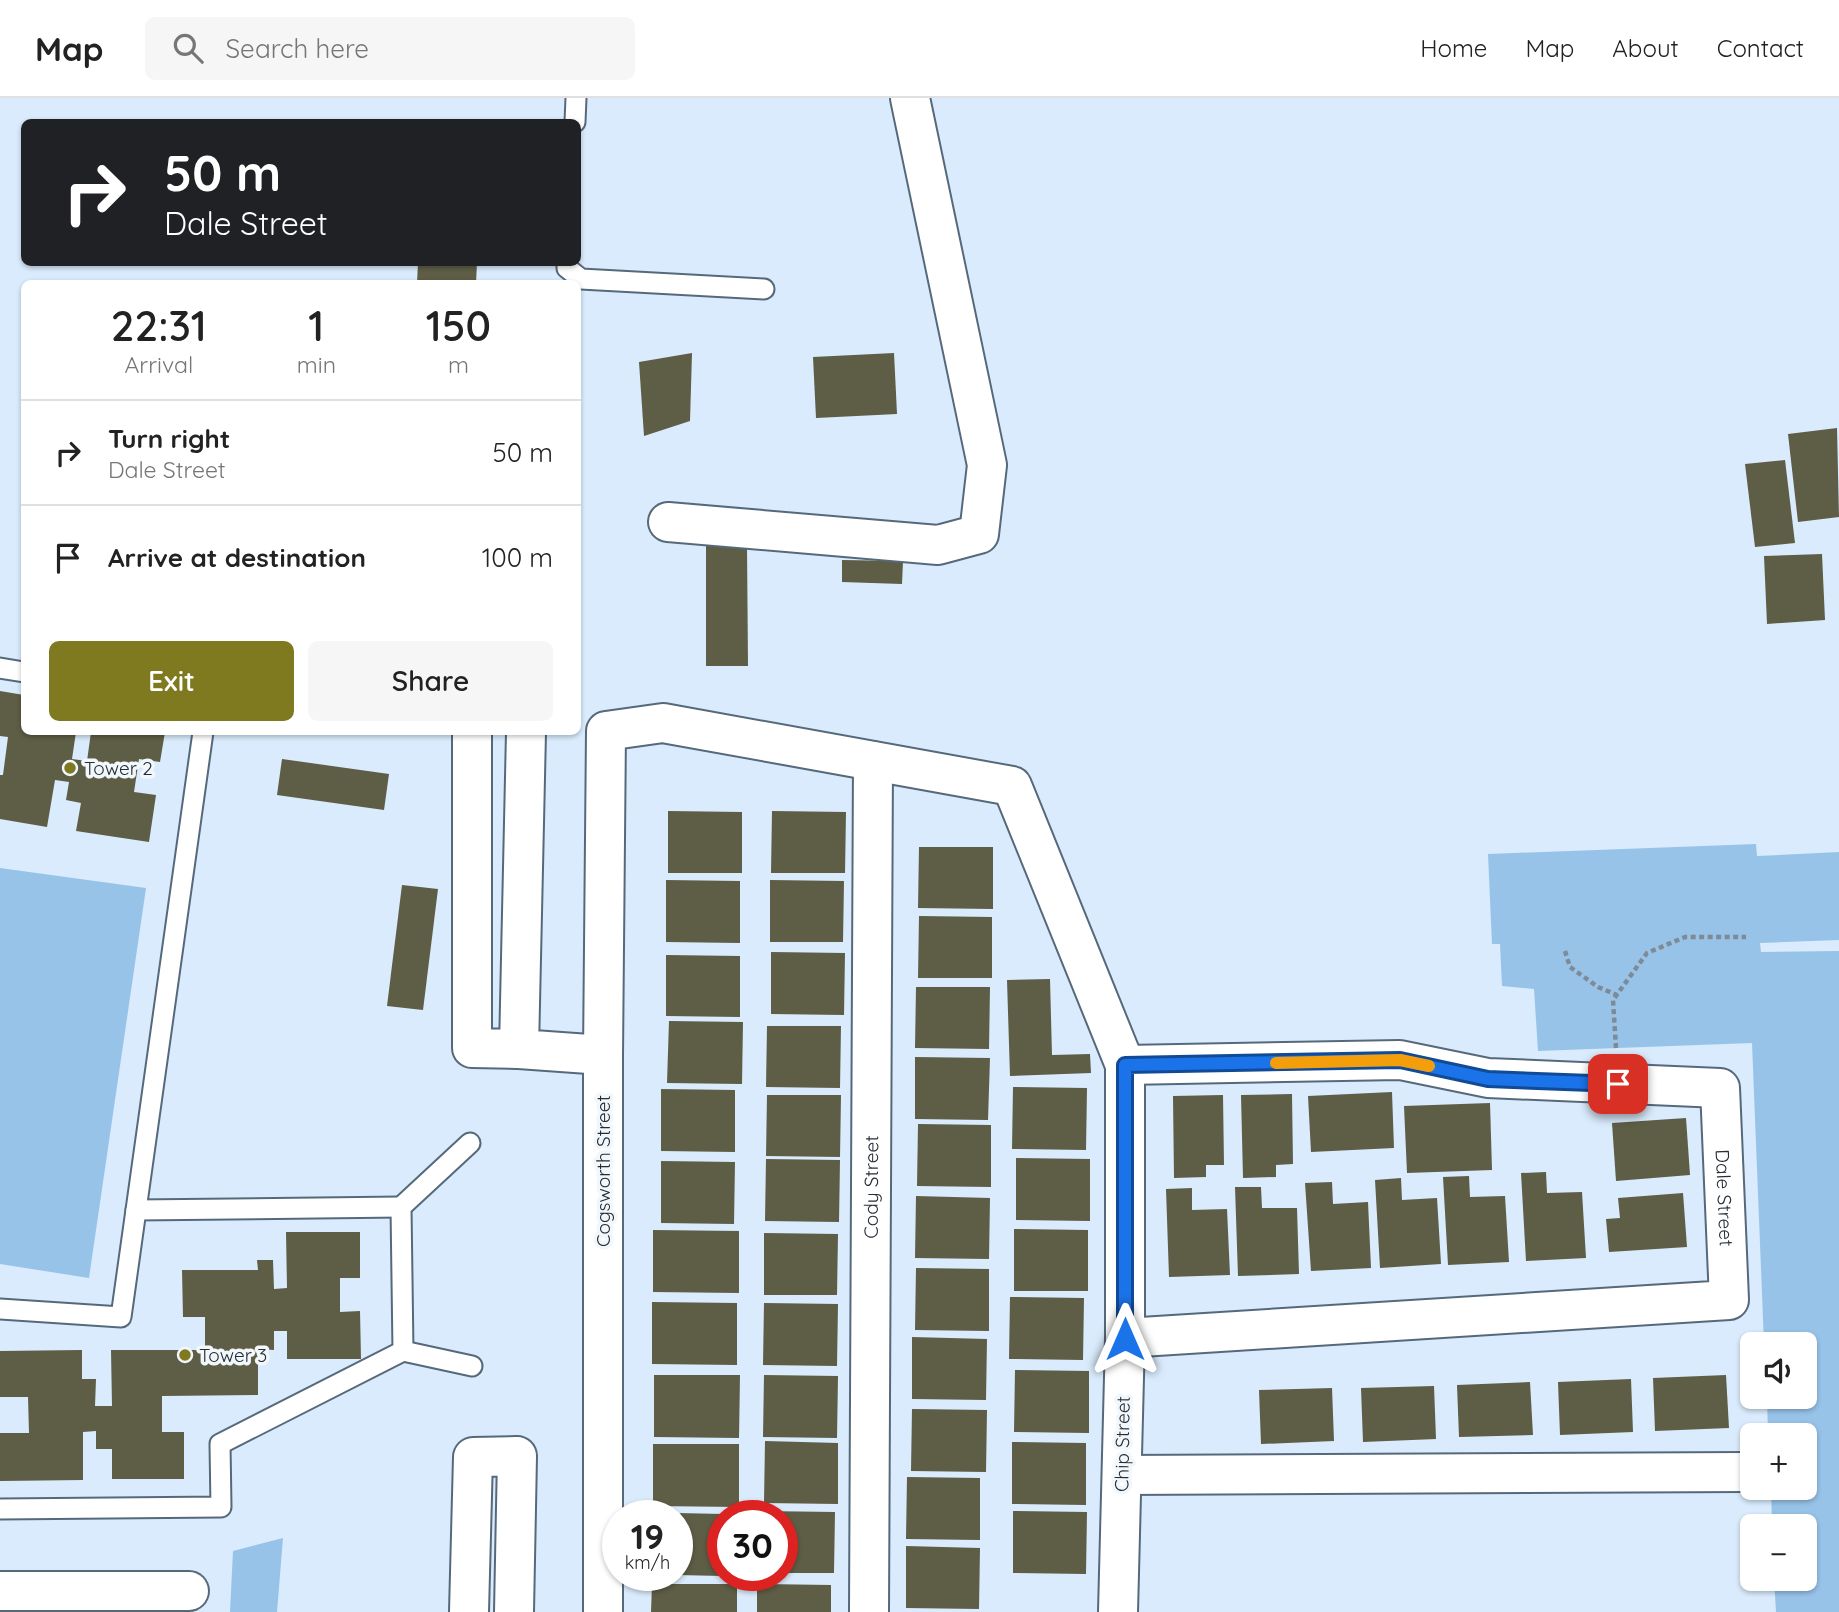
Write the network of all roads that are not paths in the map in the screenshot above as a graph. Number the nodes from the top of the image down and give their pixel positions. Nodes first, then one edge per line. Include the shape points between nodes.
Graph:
1 (576, 98) edge
2 (910, 98) edge
3 (575, 119) edge
4 (567, 266) edge
5 (764, 289) dead end
6 (668, 522) dead end
7 (0, 668) edge
8 (21, 671) edge
9 (203, 735) edge
10 (472, 735) edge
11 (526, 735) edge
12 (873, 761) junction
13 (519, 1049) junction
14 (603, 1055) junction
15 (1125, 1065) junction
16 (470, 1143) dead end
17 (401, 1207) junction
18 (136, 1210) junction
19 (0, 1309) edge
20 (1125, 1339) junction
21 (403, 1351) junction
22 (472, 1366) dead end
23 (1740, 1472) edge
24 (1122, 1475) junction
25 (0, 1509) edge
26 (0, 1591) edge
27 (189, 1591) dead end
28 (469, 1612) edge
29 (514, 1612) edge
30 (603, 1612) edge
31 (869, 1612) edge
32 (1118, 1612) edge

1 - 3 lane
2 - 6 street via 987,465 979,534 938,545
4 - 5 lane via 580,279
7 - 8 lane
9 - 18 lane
10 - 13 street via 472,1048
11 - 13 street
12 - 14 street, Cogsworth Street via 663,723 606,731
12 - 15 street via 1012,786
12 - 31 street, Cody Street
13 - 14 street
14 - 30 street, Cogsworth Street
15 - 20 street, Chip Street
15 - 20 street, Dale Street via 1400,1060 1488,1079 1720,1088 1729,1300
16 - 17 lane
17 - 18 lane
17 - 21 lane
18 - 19 lane via 121,1317
20 - 24 street, Chip Street
21 - 22 lane
21 - 25 lane via 220,1444 221,1507
23 - 24 street
24 - 32 street, Chip Street
26 - 27 street
28 - 29 street via 473,1457 517,1456

